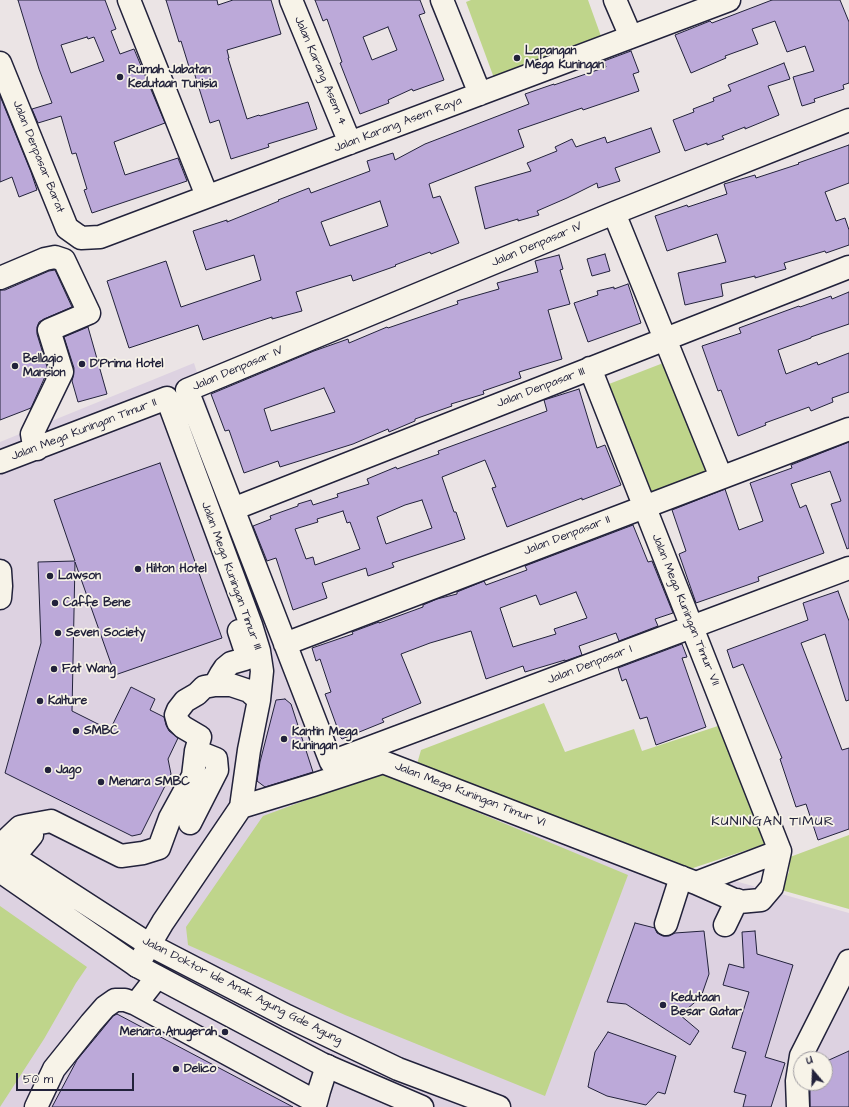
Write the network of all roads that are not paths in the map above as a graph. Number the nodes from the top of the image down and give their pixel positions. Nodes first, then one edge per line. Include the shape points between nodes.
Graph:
1 (129, 0) edge
2 (290, 0) edge
3 (442, 0) edge
4 (615, 0) edge
5 (729, 0) edge
6 (631, 37) junction
7 (0, 63) edge
8 (480, 94) junction
9 (849, 120) edge
10 (350, 142) junction
11 (207, 196) junction
12 (614, 213) junction
13 (68, 228) joint
14 (849, 267) edge
15 (0, 278) edge
16 (665, 339) junction
17 (590, 368) junction
18 (167, 398) joint
19 (849, 428) edge
20 (34, 441) junction
21 (0, 448) edge
22 (0, 462) edge
23 (721, 477) junction
24 (644, 506) junction
25 (233, 509) junction
26 (203, 524) dead end
27 (849, 568) edge
28 (0, 571) edge
29 (0, 594) edge
30 (0, 598) edge
31 (692, 627) junction
32 (285, 644) junction
33 (254, 665) junction
34 (215, 685) junction
35 (259, 700) junction
36 (196, 751) junction
37 (331, 762) joint
38 (241, 807) junction
39 (190, 823) dead end
40 (780, 851) junction
41 (3, 856) edge
42 (689, 880) junction
43 (737, 900) junction
44 (666, 924) dead end
45 (725, 925) dead end
46 (150, 945) junction
47 (849, 962) edge
48 (137, 966) junction
49 (157, 977) junction
50 (136, 1004) junction
51 (327, 1066) junction
52 (315, 1104) edge
53 (36, 1107) edge
54 (422, 1107) edge
55 (498, 1107) edge
56 (798, 1107) edge

1 - 11 street
2 - 10 street, Jalan Karang Asem 4
3 - 8 street
4 - 6 street
5 - 6 street, Jalan Karang Asem Raya
6 - 8 street, Jalan Karang Asem Raya
7 - 13 street, Jalan Denpasar Barat
8 - 10 street, Jalan Karang Asem Raya
9 - 12 street, Jalan Denpasar IV
10 - 11 street, Jalan Karang Asem Raya
11 - 13 street, Jalan Karang Asem Raya via 100,237 81,238
12 - 16 street
12 - 25 street, Jalan Denpasar IV via 186,390
14 - 16 street, Jalan Denpasar III
15 - 20 street via 45,258 55,257 64,260 89,313 49,330 62,372
16 - 17 street, Jalan Denpasar III
16 - 23 street
17 - 24 street, Jalan Mega Kuningan Timur VII
17 - 25 street, Jalan Denpasar III
18 - 20 street, Jalan Mega Kuningan Timur II
18 - 33 street, Jalan Mega Kuningan Timur III via 251,625 259,651
19 - 23 street, Jalan Denpasar II
20 - 21 street
20 - 22 street, Jalan Mega Kuningan Timur II
23 - 24 street, Jalan Denpasar II
24 - 31 street, Jalan Mega Kuningan Timur VII
24 - 32 street, Jalan Denpasar II
25 - 32 street, Jalan Denpasar IV
26 - 33 street via 246,652
27 - 31 street, Jalan Denpasar I
28 - 29 street
29 - 30 street
31 - 37 street, Jalan Denpasar I
31 - 40 street, Jalan Mega Kuningan Timur VII
32 - 37 street, Jalan Denpasar IV
33 - 34 street via 232,663 225,668
33 - 35 street, Jalan Mega Kuningan Timur III
34 - 35 street via 231,685 250,691
34 - 36 street via 204,687 185,701 176,715 183,727 200,737
35 - 38 street, Jalan Mega Kuningan Timur III
36 - 39 street via 216,760 217,770
36 - 41 street via 193,776 170,818 160,848 121,856 50,821 29,825 32,835
38 - 42 street, Jalan Mega Kuningan Timur VI via 384,762
38 - 46 street
40 - 42 street
40 - 43 street, Jalan Mega Kuningan Timur VI via 772,887 760,900
41 - 46 street, Jalan Doktor Ide Anak Agung Gde Agung
41 - 48 street, Jalan Doktor Ide Anak Agung Gde Agung
42 - 43 street, Jalan Mega Kuningan Timur VI
42 - 44 street
43 - 45 street
46 - 48 street
46 - 55 street, Jalan Doktor Ide Anak Agung Gde Agung via 287,1016 398,1069
47 - 56 street via 801,1056 797,1081
48 - 49 street, Jalan Doktor Ide Anak Agung Gde Agung
49 - 50 street
49 - 51 street, Jalan Doktor Ide Anak Agung Gde Agung
50 - 52 street
50 - 53 street via 116,1000 96,1018 54,1069
51 - 52 street
51 - 54 street, Jalan Doktor Ide Anak Agung Gde Agung

